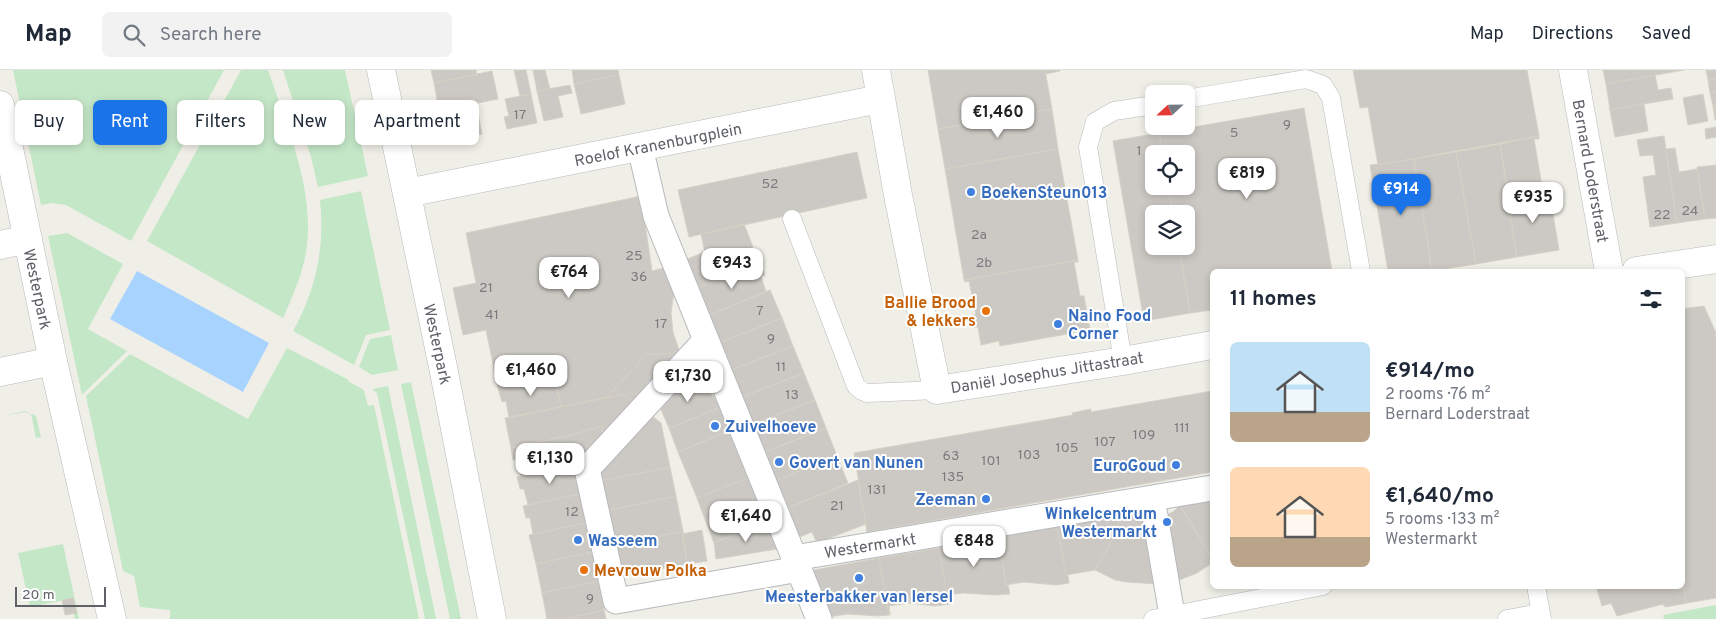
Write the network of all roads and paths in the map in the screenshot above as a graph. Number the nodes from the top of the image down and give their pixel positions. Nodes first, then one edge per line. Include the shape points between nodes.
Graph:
1 (381, 70) edge
2 (876, 70) edge
3 (1573, 70) edge
4 (1195, 98) edge
5 (880, 99) junction
6 (0, 105) edge
7 (1145, 107) edge
8 (640, 147) junction
9 (407, 194) junction
10 (792, 219) dead end
11 (28, 240) junction
12 (0, 245) edge
13 (1716, 259) edge
14 (1361, 269) edge
15 (1609, 269) edge
16 (1649, 269) edge
17 (706, 340) junction
18 (1210, 345) edge
19 (53, 361) junction
20 (1123, 361) junction
21 (0, 372) edge
22 (937, 390) junction
23 (1210, 488) edge
24 (1152, 498) junction
25 (797, 563) junction
26 (1307, 589) edge
27 (1537, 589) edge
28 (618, 610) edge
29 (1542, 616) edge
30 (1162, 617) edge
31 (112, 619) edge
32 (492, 619) edge
33 (819, 619) edge
34 (1507, 619) edge

1 - 9 street, Westerpark
2 - 5 street
3 - 15 street, Bernard Loderstraat
4 - 14 lane via 1306,79 1323,85 1331,98
5 - 8 street, Roelof Kranenburgplein
5 - 22 street, Daniël Josephus Jittastraat
6 - 11 street, Westerpark
7 - 20 lane via 1114,112 1095,122 1088,147
8 - 9 street, Roelof Kranenburgplein
8 - 17 street via 656,216
9 - 32 street, Westerpark
10 - 22 lane via 856,386 867,393
11 - 12 street
11 - 19 street, Westerpark
13 - 16 street
17 - 25 street
17 - 28 street, Westermarkt via 587,469
18 - 20 street, Daniël Josephus Jittastraat
19 - 21 street
19 - 31 street, Westerpark
20 - 22 street, Daniël Josephus Jittastraat
23 - 24 street, Westermarkt
24 - 25 street, Westermarkt
24 - 30 street
25 - 28 street, Westermarkt
25 - 33 street
26 - 30 lane
27 - 29 lane
29 - 34 lane

